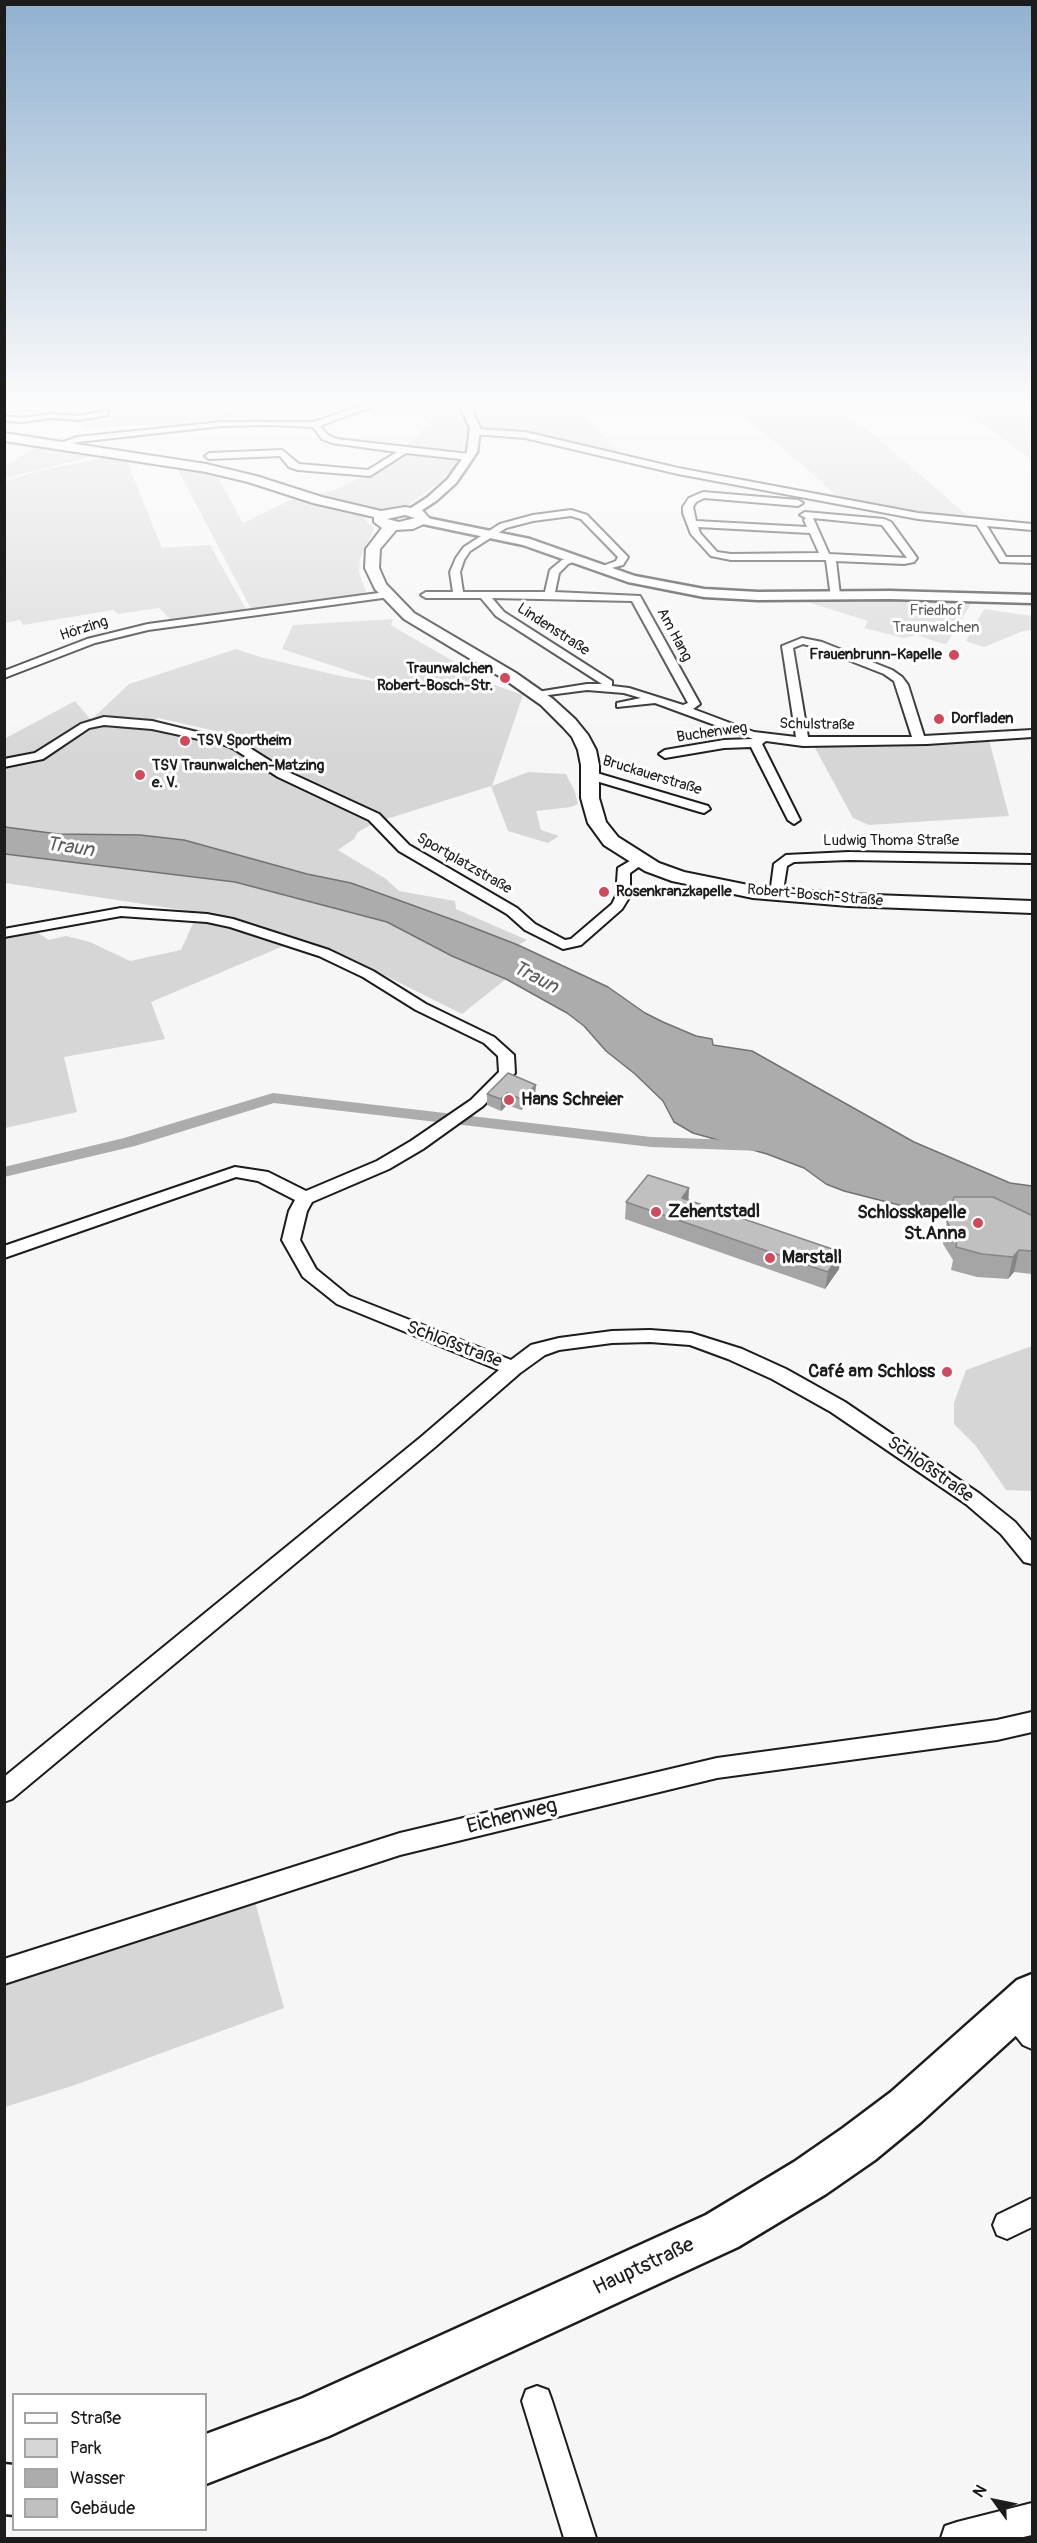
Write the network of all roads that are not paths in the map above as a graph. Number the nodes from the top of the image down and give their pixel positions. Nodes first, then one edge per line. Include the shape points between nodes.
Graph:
1 (386, 523) edge
2 (441, 523) edge
3 (516, 523) edge
4 (589, 523) edge
5 (810, 523) edge
6 (885, 523) edge
7 (981, 523) joint
8 (693, 524) joint
9 (1029, 527) edge
10 (815, 530) junction
11 (488, 534) junction
12 (1032, 537) edge
13 (828, 557) junction
14 (574, 558) junction
15 (1032, 560) edge
16 (604, 570) junction
17 (458, 594) junction
18 (486, 594) junction
19 (386, 595) junction
20 (426, 595) dead end
21 (549, 595) junction
22 (835, 595) junction
23 (1032, 599) edge
24 (4, 675) edge
25 (606, 687) junction
26 (537, 695) junction
27 (656, 699) junction
28 (621, 705) dead end
29 (684, 709) junction
30 (1032, 734) edge
31 (759, 740) junction
32 (919, 740) junction
33 (803, 742) junction
34 (665, 754) dead end
35 (4, 763) edge
36 (590, 775) junction
37 (704, 809) dead end
38 (794, 820) dead end
39 (1032, 859) edge
40 (640, 861) junction
41 (777, 894) junction
42 (1032, 907) edge
43 (4, 933) edge
44 (305, 1198) junction
45 (4, 1252) edge
46 (513, 1368) junction
47 (1032, 1556) edge
48 (1032, 1722) edge
49 (4, 1792) edge
50 (4, 1971) edge
51 (1025, 2013) edge
52 (537, 2401) dead end
53 (207, 2459) edge
54 (1032, 2519) edge
55 (580, 2538) edge
56 (957, 2538) edge

1 - 19 main road, Robert-Bosch-Straße via 372,558 375,577
2 - 11 street
3 - 11 street
4 - 16 street via 623,557
5 - 10 street
6 - 13 street via 911,560
7 - 9 street
7 - 15 street via 1003,560
8 - 10 street
8 - 13 street via 696,534 714,554
9 - 12 street
10 - 13 street
11 - 14 street
11 - 17 street via 459,560 455,572
13 - 22 street
14 - 16 street
14 - 21 street via 554,572
16 - 22 street via 704,593
17 - 18 street, Am Hang
17 - 20 street, Am Hang
18 - 21 street, Am Hang
18 - 25 street, Lindenstraße via 487,601 500,614 608,683
19 - 24 street, Hörzing via 175,622 91,641
19 - 26 main road, Robert-Bosch-Straße via 424,626
21 - 29 street, Am Hang via 638,600 694,704
22 - 23 street
25 - 26 street, Schulstraße
25 - 27 street, Schulstraße
26 - 36 main road, Robert-Bosch-Straße via 580,735 589,757
27 - 28 street
27 - 29 street, Schulstraße
29 - 31 street, Schulstraße
30 - 32 street, Schulstraße
31 - 33 street, Schulstraße
31 - 34 street, Buchenweg
31 - 38 street
32 - 33 street, Schulstraße
32 - 33 street via 898,679 818,644 802,641 787,646
35 - 40 street, Sportplatzstraße via 39,756 86,726 104,721 152,725 225,741 282,774 374,817 404,848 563,945 576,942 618,906 623,896 623,871
36 - 37 street, Bruckauerstraße
36 - 40 main road, Robert-Bosch-Straße via 590,798 597,823 611,841
39 - 41 street, Ludwig Thoma Straße via 791,858 781,864
40 - 41 main road, Robert-Bosch-Straße via 697,882
41 - 42 main road, Robert-Bosch-Straße
43 - 44 street via 121,912 233,923 324,953 368,974 421,1007 489,1040 506,1055 507,1073 477,1103 383,1165
44 - 45 street via 262,1176 235,1172
44 - 46 street, Schloßstraße via 291,1240 309,1274 343,1300
46 - 47 street, Schloßstraße via 538,1350 612,1337 691,1339 735,1354 828,1401 898,1446 991,1514
46 - 49 street
48 - 50 street, Eichenweg via 717,1768 411,1841
51 - 53 main road, Hauptstraße via 859,2144 722,2231 312,2419
52 - 55 street
54 - 56 street

